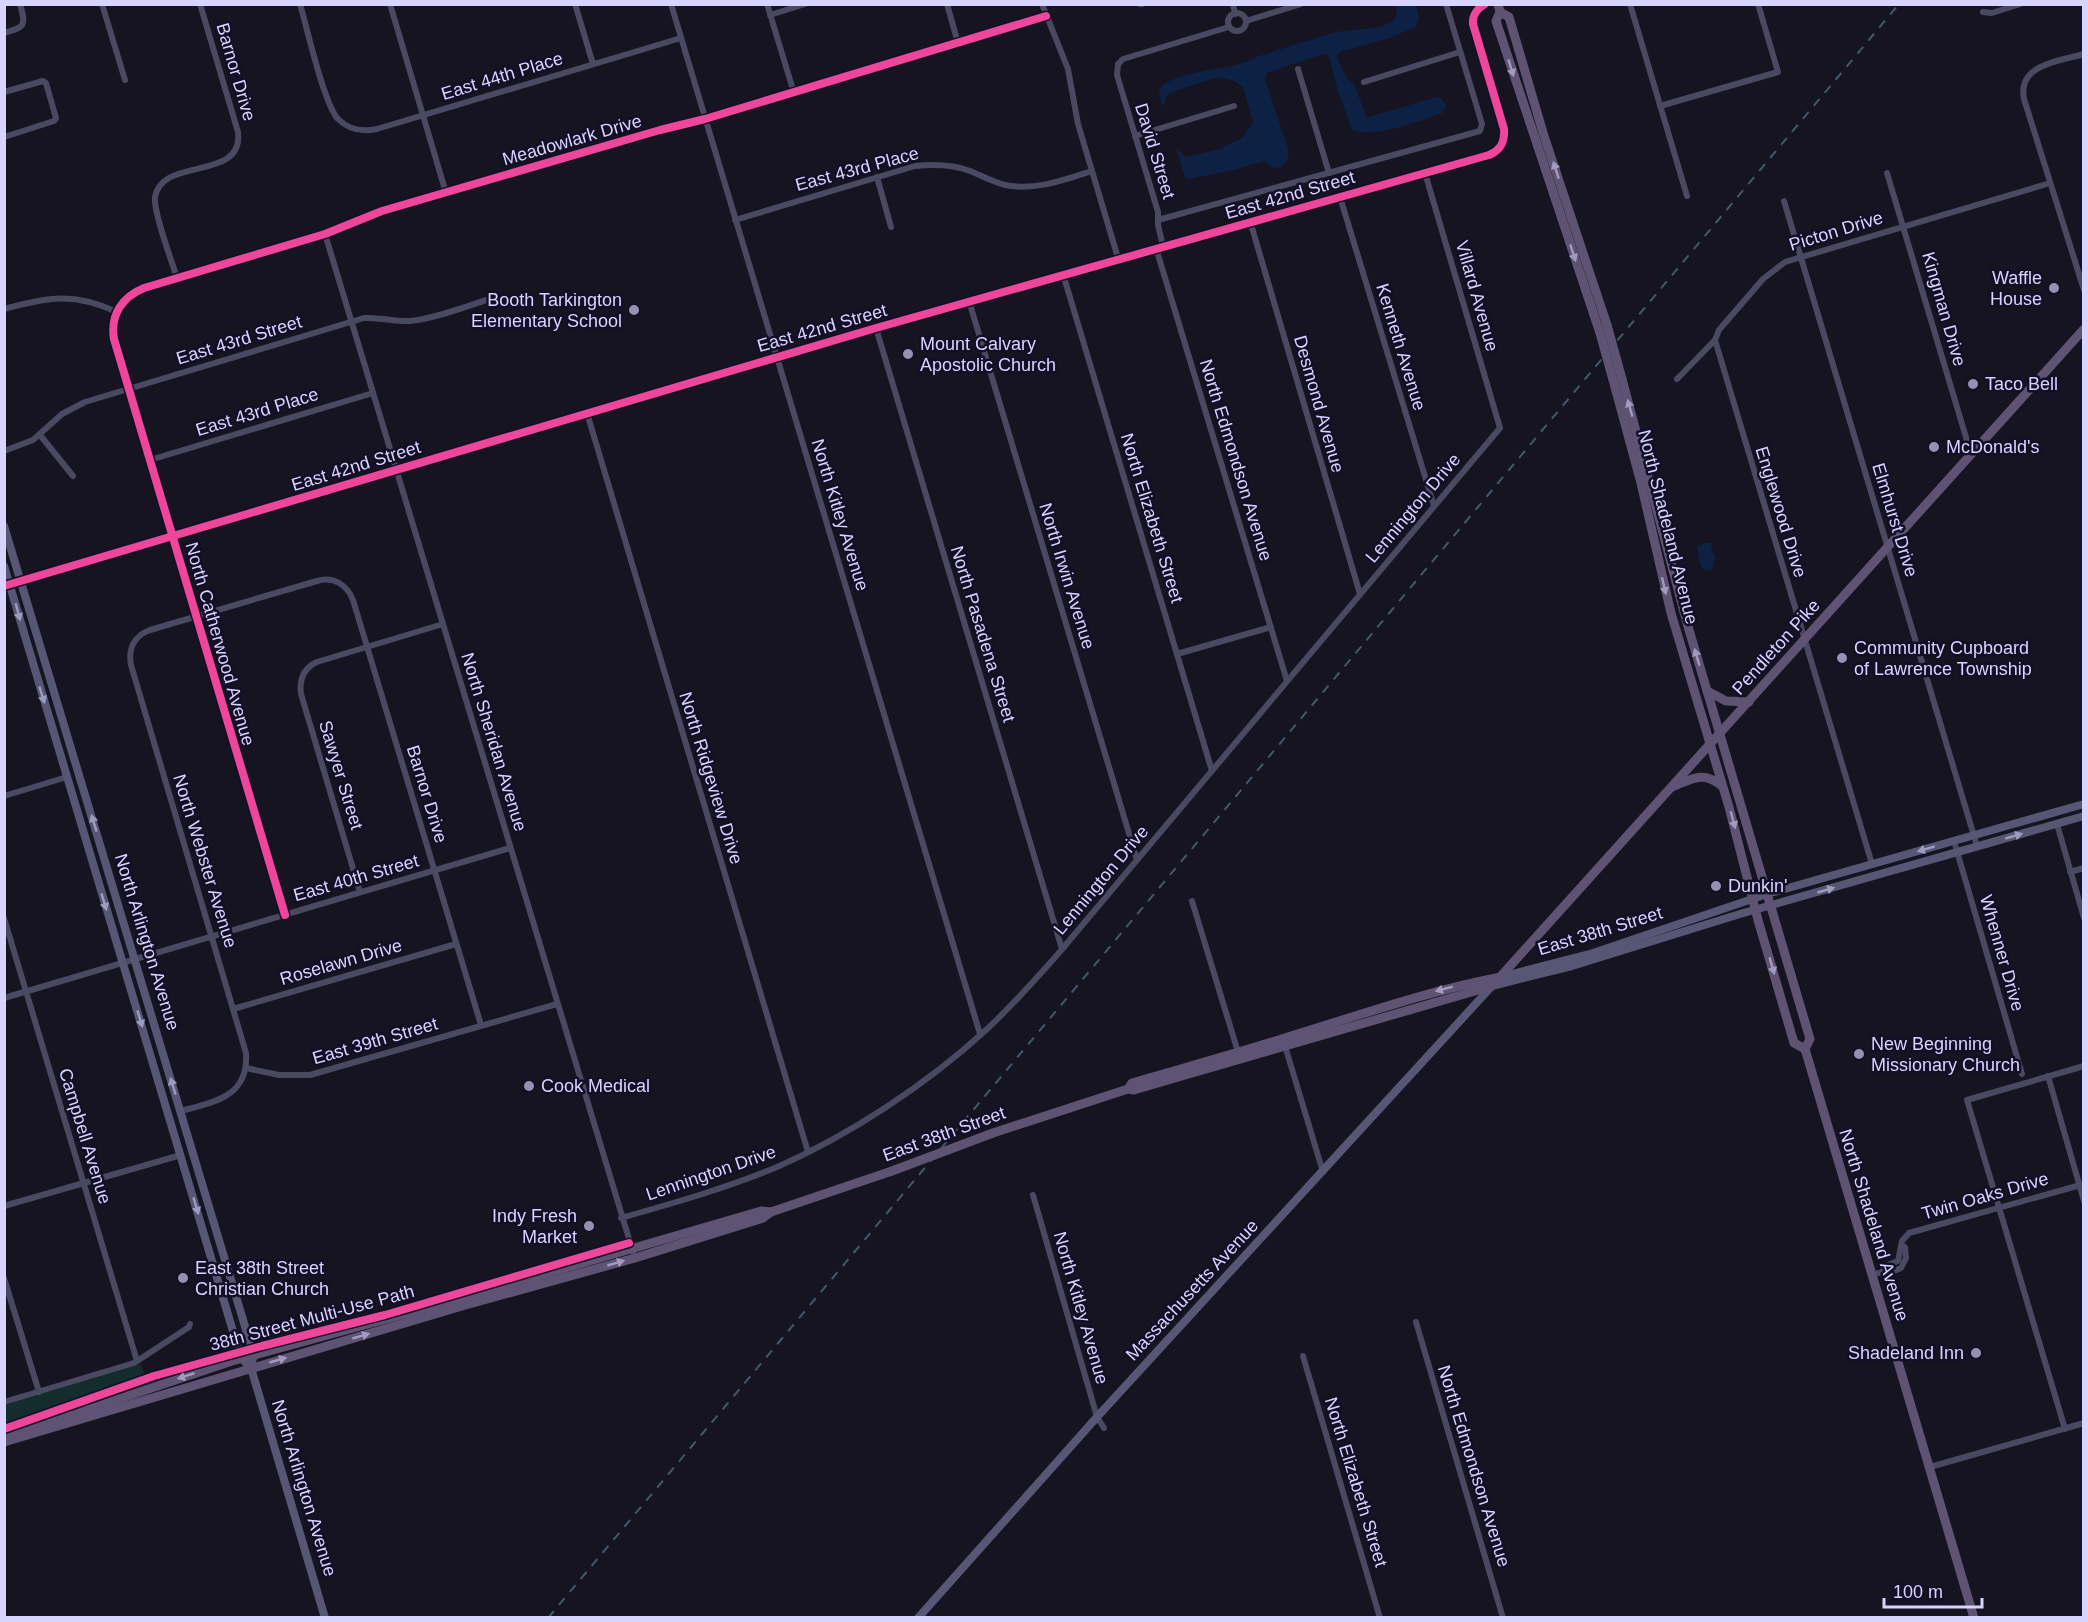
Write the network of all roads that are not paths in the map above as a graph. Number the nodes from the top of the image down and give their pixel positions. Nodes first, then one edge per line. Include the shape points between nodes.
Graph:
1 (20, 4) edge
2 (102, 4) edge
3 (200, 4) edge
4 (300, 4) edge
5 (390, 4) edge
6 (575, 4) edge
7 (671, 4) edge
8 (767, 4) edge
9 (805, 4) edge
10 (946, 4) edge
11 (1042, 4) edge
12 (1233, 4) edge
13 (1301, 4) edge
14 (1446, 4) edge
15 (1485, 4) edge
16 (1630, 4) edge
17 (1758, 4) edge
18 (2020, 4) edge
19 (1499, 8) edge
20 (1983, 12) dead end
21 (1235, 14) junction
22 (770, 15) junction
23 (1046, 16) junction
24 (1246, 21) junction
25 (1229, 27) junction
26 (4, 33) edge
27 (681, 38) junction
28 (958, 43) junction
29 (1460, 52) junction
30 (2084, 54) edge
31 (593, 64) junction
32 (1298, 69) dead end
33 (125, 80) dead end
34 (1364, 82) dead end
35 (4, 92) edge
36 (794, 93) junction
37 (1234, 106) dead end
38 (1660, 106) junction
39 (423, 115) junction
40 (705, 119) junction
41 (1135, 136) junction
42 (4, 137) edge
43 (1092, 171) junction
44 (1329, 173) junction
45 (1425, 173) junction
46 (1887, 173) dead end
47 (877, 177) junction
48 (2050, 183) junction
49 (446, 193) junction
50 (1340, 196) junction
51 (1687, 196) dead end
52 (1784, 201) dead end
53 (735, 220) junction
54 (1158, 220) junction
55 (1250, 221) junction
56 (1905, 226) junction
57 (891, 227) dead end
58 (325, 234) junction
59 (1160, 247) junction
60 (1800, 256) junction
61 (1118, 258) junction
62 (1063, 274) junction
63 (177, 278) junction
64 (2084, 290) edge
65 (496, 297) dead end
66 (969, 301) junction
67 (4, 309) edge
68 (117, 312) junction
69 (351, 322) junction
70 (876, 328) junction
71 (2084, 329) edge
72 (1715, 340) junction
73 (777, 357) junction
74 (1677, 379) dead end
75 (129, 389) junction
76 (373, 393) junction
77 (587, 413) junction
78 (1500, 428) joint
79 (40, 435) junction
80 (4, 451) edge
81 (1971, 454) junction
82 (150, 460) junction
83 (397, 470) junction
84 (73, 476) dead end
85 (1434, 507) junction
86 (4, 526) edge
87 (173, 537) junction
88 (1887, 547) junction
89 (4, 566) edge
90 (21, 582) junction
91 (8, 586) edge
92 (1360, 594) junction
93 (196, 616) junction
94 (442, 624) junction
95 (1271, 627) junction
96 (1804, 638) junction
97 (367, 646) junction
98 (1177, 654) junction
99 (1287, 681) junction
100 (1707, 691) junction
101 (1749, 702) junction
102 (1719, 733) junction
103 (1710, 744) junction
104 (1212, 771) junction
105 (67, 777) junction
106 (1723, 786) junction
107 (1670, 788) junction
108 (4, 796) edge
109 (2084, 804) edge
110 (2084, 816) edge
111 (2056, 824) junction
112 (1974, 835) junction
113 (1954, 841) junction
114 (1977, 846) junction
115 (510, 848) junction
116 (1957, 852) junction
117 (1137, 860) junction
118 (1872, 864) junction
119 (2084, 868) edge
120 (434, 870) junction
121 (2070, 872) junction
122 (360, 892) junction
123 (1767, 894) junction
124 (1753, 899) junction
125 (1192, 901) dead end
126 (1770, 906) junction
127 (1756, 910) junction
128 (285, 915) junction
129 (4, 918) edge
130 (2084, 918) edge
131 (211, 936) junction
132 (456, 944) junction
133 (1062, 949) junction
134 (135, 959) junction
135 (123, 963) junction
136 (1501, 976) junction
137 (1492, 986) junction
138 (26, 992) junction
139 (4, 998) edge
140 (557, 1004) junction
141 (233, 1010) junction
142 (481, 1025) junction
143 (980, 1034) junction
144 (1285, 1046) junction
145 (1805, 1049) junction
146 (1238, 1052) junction
147 (2084, 1066) edge
148 (246, 1068) junction
149 (2022, 1074) dead end
150 (2048, 1076) junction
151 (1128, 1089) junction
152 (181, 1111) junction
153 (808, 1152) junction
154 (181, 1155) junction
155 (1323, 1172) junction
156 (84, 1183) junction
157 (2081, 1185) edge
158 (1033, 1195) dead end
159 (2084, 1201) edge
160 (4, 1206) edge
161 (1999, 1208) junction
162 (621, 1218) junction
163 (633, 1253) junction
164 (1877, 1273) junction
165 (4, 1278) edge
166 (1416, 1322) dead end
167 (190, 1323) dead end
168 (254, 1355) junction
169 (1303, 1356) dead end
170 (242, 1359) junction
171 (137, 1362) junction
172 (250, 1368) junction
173 (39, 1392) junction
174 (4, 1402) edge
175 (1097, 1417) junction
176 (2084, 1423) edge
177 (1104, 1428) dead end
178 (2065, 1429) junction
179 (4, 1435) edge
180 (4, 1442) edge
181 (1930, 1467) junction
182 (325, 1617) edge
183 (918, 1617) edge
184 (1380, 1617) edge
185 (1503, 1617) edge
186 (1974, 1617) edge

1 - 26 street via 23,25
2 - 33 street
3 - 63 street, Barnor Drive via 238,132 236,149 229,157 172,176 156,195
4 - 39 street, East 44th Place via 330,106 348,126 365,131
5 - 39 street
6 - 31 street
7 - 27 street, North Kitley Avenue
8 - 22 street
9 - 22 street
10 - 28 street
11 - 23 street
12 - 21 street
13 - 24 street
14 - 29 street
15 - 45 street, East 42nd Street via 1472,20 1504,129 1503,144 1489,155
16 - 38 street
17 - 38 street via 1778,72
18 - 20 street
100 -> 19 main road, North Shadeland Avenue, bridge via 1607,325 1509,17
19 -> 103 main road, North Shadeland Avenue, bridge via 1496,21 1508,60 1600,333 1671,613
21 - 24 street via 1243,15
21 - 25 street via 1229,19
22 - 36 street
23 - 28 street, Meadowlark Drive
23 - 43 street via 1068,69
24 - 25 street via 1240,31
25 - 41 street, David Street via 1123,58 1117,65 1117,75
27 - 31 street, East 44th Place
27 - 40 street, North Kitley Avenue
28 - 36 street, Meadowlark Drive
29 - 34 street
29 - 44 street, East 42nd Street via 1482,129
30 - 48 street via 2039,67 2025,81 2023,96
31 - 39 street, East 44th Place
32 - 44 street
35 - 42 street via 43,81 56,118
36 - 40 street, Meadowlark Drive
37 - 41 street
38 - 51 street
39 - 49 street
40 - 49 street, Meadowlark Drive
40 - 53 street, North Kitley Avenue
41 - 54 street, David Street
43 - 47 street, East 43rd Place via 1030,187 1003,184 945,165 915,166
43 - 61 street
44 - 54 street, East 42nd Street
45 - 50 street, East 42nd Street
45 - 78 street, Villard Avenue
46 - 56 street, Kingman Drive
47 - 53 street, East 43rd Place
47 - 57 street
48 - 56 street, Picton Drive
48 - 64 street
49 - 58 street, Meadowlark Drive via 382,211
50 - 55 street, East 42nd Street
50 - 85 street, Kenneth Avenue
52 - 60 street, Elmhurst Drive
53 - 73 street, North Kitley Avenue
54 - 59 street, David Street
55 - 59 street, East 42nd Street
55 - 92 street, Desmond Avenue
56 - 60 street, Picton Drive
56 - 81 street, Kingman Drive
58 - 63 street, Meadowlark Drive
58 - 69 street, North Sheridan Avenue
59 - 61 street, East 42nd Street
59 - 95 street, North Edmondson Avenue
60 - 72 street, Picton Drive via 1767,275 1719,330
60 - 88 street, Elmhurst Drive
61 - 62 street, East 42nd Street
62 - 66 street, East 42nd Street
62 - 98 street, North Elizabeth Street
63 - 68 street, Meadowlark Drive via 135,291
65 - 69 street, East 43rd Street via 417,320 374,317
66 - 70 street, East 42nd Street
66 - 117 street, North Irwin Avenue
67 - 68 street via 59,297 87,300
68 - 75 street, North Catherwood Avenue via 113,336
69 - 75 street, East 43rd Street
69 - 76 street, North Sheridan Avenue
70 - 73 street, East 42nd Street
70 - 133 street, North Pasadena Street
71 - 81 main road, Pendleton Pike
72 - 74 street, Picton Drive
72 - 96 street, Englewood Drive
73 - 77 street, East 42nd Street
73 - 143 street, North Kitley Avenue
75 - 79 street, East 43rd Street via 70,408
75 - 82 street, North Catherwood Avenue
76 - 82 street, East 43rd Place
76 - 83 street, North Sheridan Avenue
77 - 83 street, East 42nd Street
77 - 153 street, North Ridgeview Drive
78 - 85 street, Lennington Drive
79 - 80 street, East 43rd Street
79 - 84 street
81 - 88 main road, Pendleton Pike
82 - 87 street, North Catherwood Avenue
83 - 87 street, East 42nd Street
83 - 94 street, North Sheridan Avenue
85 - 92 street, Lennington Drive
86 - 90 main road, North Arlington Avenue
87 - 90 street, East 42nd Street
87 - 93 street, North Catherwood Avenue
88 - 96 main road, Pendleton Pike
88 - 112 street, Elmhurst Drive
89 - 91 main road, North Arlington Avenue
90 - 91 street, East 42nd Street
134 -> 90 main road, North Arlington Avenue
91 -> 105 main road, North Arlington Avenue
92 - 99 street, Lennington Drive
93 - 97 street, Barnor Drive via 322,579 332,580 352,596
93 - 128 street, North Catherwood Avenue
93 - 131 street, North Webster Avenue via 141,634 132,644 130,664
94 - 97 street
94 - 115 street, North Sheridan Avenue
95 - 98 street
95 - 99 street, North Edmondson Avenue
96 - 101 main road, Pendleton Pike
96 - 118 street, Englewood Drive
97 - 120 street, Barnor Drive
97 - 122 street, Sawyer Street via 317,662 301,680 301,694
98 - 104 street, North Elizabeth Street
99 - 104 street, Lennington Drive
100 - 101 main road via 1726,701
100 - 102 main road, North Shadeland Avenue
101 - 102 main road, Pendleton Pike
102 - 103 main road, Pendleton Pike
102 - 123 main road, North Shadeland Avenue
103 - 106 main road, North Shadeland Avenue
103 - 107 main road, Pendleton Pike
104 - 117 street, Lennington Drive
105 - 108 street
105 -> 135 main road, North Arlington Avenue
106 - 107 main road via 1700,776
106 -> 124 main road, North Shadeland Avenue
107 - 136 main road, Pendleton Pike
109 - 112 main road, East 38th Street
110 - 111 main road, East 38th Street
114 -> 111 main road, East 38th Street
111 - 121 street
112 - 113 main road, East 38th Street
112 - 114 street, Elmhurst Drive
113 - 116 street, Whenner Drive
113 -> 118 main road, East 38th Street
114 - 116 main road, East 38th Street
115 - 120 street, East 40th Street
115 - 140 street, North Sheridan Avenue
126 -> 116 main road, East 38th Street
116 - 149 street, Whenner Drive
117 - 133 street, Lennington Drive
118 - 123 main road, East 38th Street
119 - 121 street
120 - 122 street, East 40th Street
120 - 132 street, Barnor Drive
121 - 130 street
122 - 128 street, East 40th Street
123 - 124 main road, East 38th Street
123 - 126 main road, North Shadeland Avenue
124 - 127 main road, North Shadeland Avenue
124 - 136 main road, East 38th Street via 1593,953
125 - 146 street
126 - 127 main road, East 38th Street
126 - 145 main road, North Shadeland Avenue via 1810,1039
127 - 137 main road, East 38th Street
127 -> 145 main road, North Shadeland Avenue via 1794,1043
128 - 131 street, East 40th Street
129 - 138 street, Campbell Avenue
131 - 134 street, East 40th Street
131 - 141 street, North Webster Avenue
132 - 141 street, Roselawn Drive
132 - 142 street, Barnor Drive
133 - 143 street, Lennington Drive via 1024,993
134 - 135 street, East 40th Street
152 -> 134 main road, North Arlington Avenue
135 - 138 street, East 40th Street
135 -> 154 main road, North Arlington Avenue
136 - 137 main road, Pendleton Pike
136 -> 146 main road, East 38th Street via 1408,999
137 - 144 main road, East 38th Street
137 - 155 main road, Massachusetts Avenue
138 - 139 street, East 40th Street
138 - 156 street, Campbell Avenue
140 - 142 street, East 39th Street
140 - 162 street, North Sheridan Avenue
141 - 148 street, North Webster Avenue via 245,1049
142 - 148 street, East 39th Street via 310,1075 279,1075
143 - 153 street, Lennington Drive via 897,1098
144 - 151 main road, East 38th Street
144 - 155 street
145 - 164 main road, North Shadeland Avenue
146 - 151 main road, East 38th Street via 1132,1083
147 - 150 street
148 - 152 street via 231,1094 217,1102
150 - 157 street
150 - 161 street via 1967,1100
151 - 163 main road, East 38th Street, bridge via 763,1218
152 - 168 main road, North Arlington Avenue
153 - 162 street, Lennington Drive via 712,1191
154 - 156 street
154 -> 170 main road, North Arlington Avenue
155 - 175 main road, Massachusetts Avenue
156 - 160 street
156 - 171 street, Campbell Avenue
157 - 159 street
157 - 161 street, Twin Oaks Drive
158 - 175 street, North Kitley Avenue
161 - 164 street, Twin Oaks Drive via 1909,1233 1902,1239 1906,1255 1903,1266 1887,1274
161 - 178 street
162 - 163 street, North Sheridan Avenue
163 - 168 main road, East 38th Street
172 -> 163 main road, East 38th Street
164 - 181 main road, North Shadeland Avenue
165 - 173 street
166 - 185 street, North Edmondson Avenue
167 - 171 street
168 - 170 main road, East 38th Street
168 - 172 main road
169 - 184 street, North Elizabeth Street
170 - 172 main road, North Arlington Avenue
170 -> 179 main road, East 38th Street
171 - 173 street
172 - 180 main road, East 38th Street
172 - 182 main road, North Arlington Avenue
173 - 174 street
175 - 177 street, North Kitley Avenue
175 - 183 main road, Massachusetts Avenue
176 - 178 street
178 - 181 street
181 - 186 main road, North Shadeland Avenue

